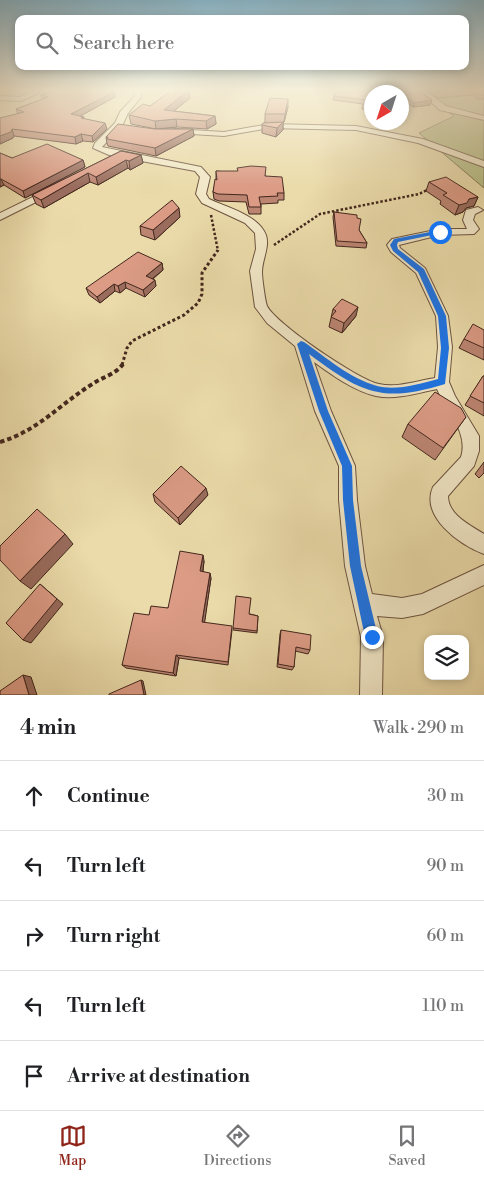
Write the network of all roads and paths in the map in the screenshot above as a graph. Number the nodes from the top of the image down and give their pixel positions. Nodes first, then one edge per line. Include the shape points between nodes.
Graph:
1 (123, 122) edge
2 (162, 133) edge
3 (121, 154) junction
4 (108, 161) edge
5 (484, 164) edge
6 (57, 187) edge
7 (427, 190) edge
8 (209, 204) junction
9 (478, 210) dead end
10 (0, 217) edge
11 (261, 253) junction
12 (301, 344) junction
13 (442, 382) junction
14 (0, 442) edge
15 (484, 545) edge
16 (484, 575) edge
17 (365, 604) junction
18 (371, 695) edge

1 - 3 street via 123,127 97,148
2 - 5 street via 224,134 269,126 356,128 420,141
3 - 4 street
3 - 8 street via 198,169 205,177 202,198
6 - 10 street
7 - 11 path via 320,214
8 - 11 street via 256,227 260,232
8 - 14 path via 218,251 204,269 202,296 198,303 174,320 150,329 131,342 124,350 120,368 22,435
9 - 13 street via 470,212 468,220 474,229 470,232 415,236 396,241 393,245 421,271 442,316 445,348
11 - 12 street via 256,268 261,307
12 - 13 street via 344,375 377,390 406,390
12 - 17 street via 323,411 347,466 355,566
13 - 15 street via 472,443 468,460 439,493 439,504 447,517
16 - 17 street via 423,604 402,608
17 - 18 street via 372,637

